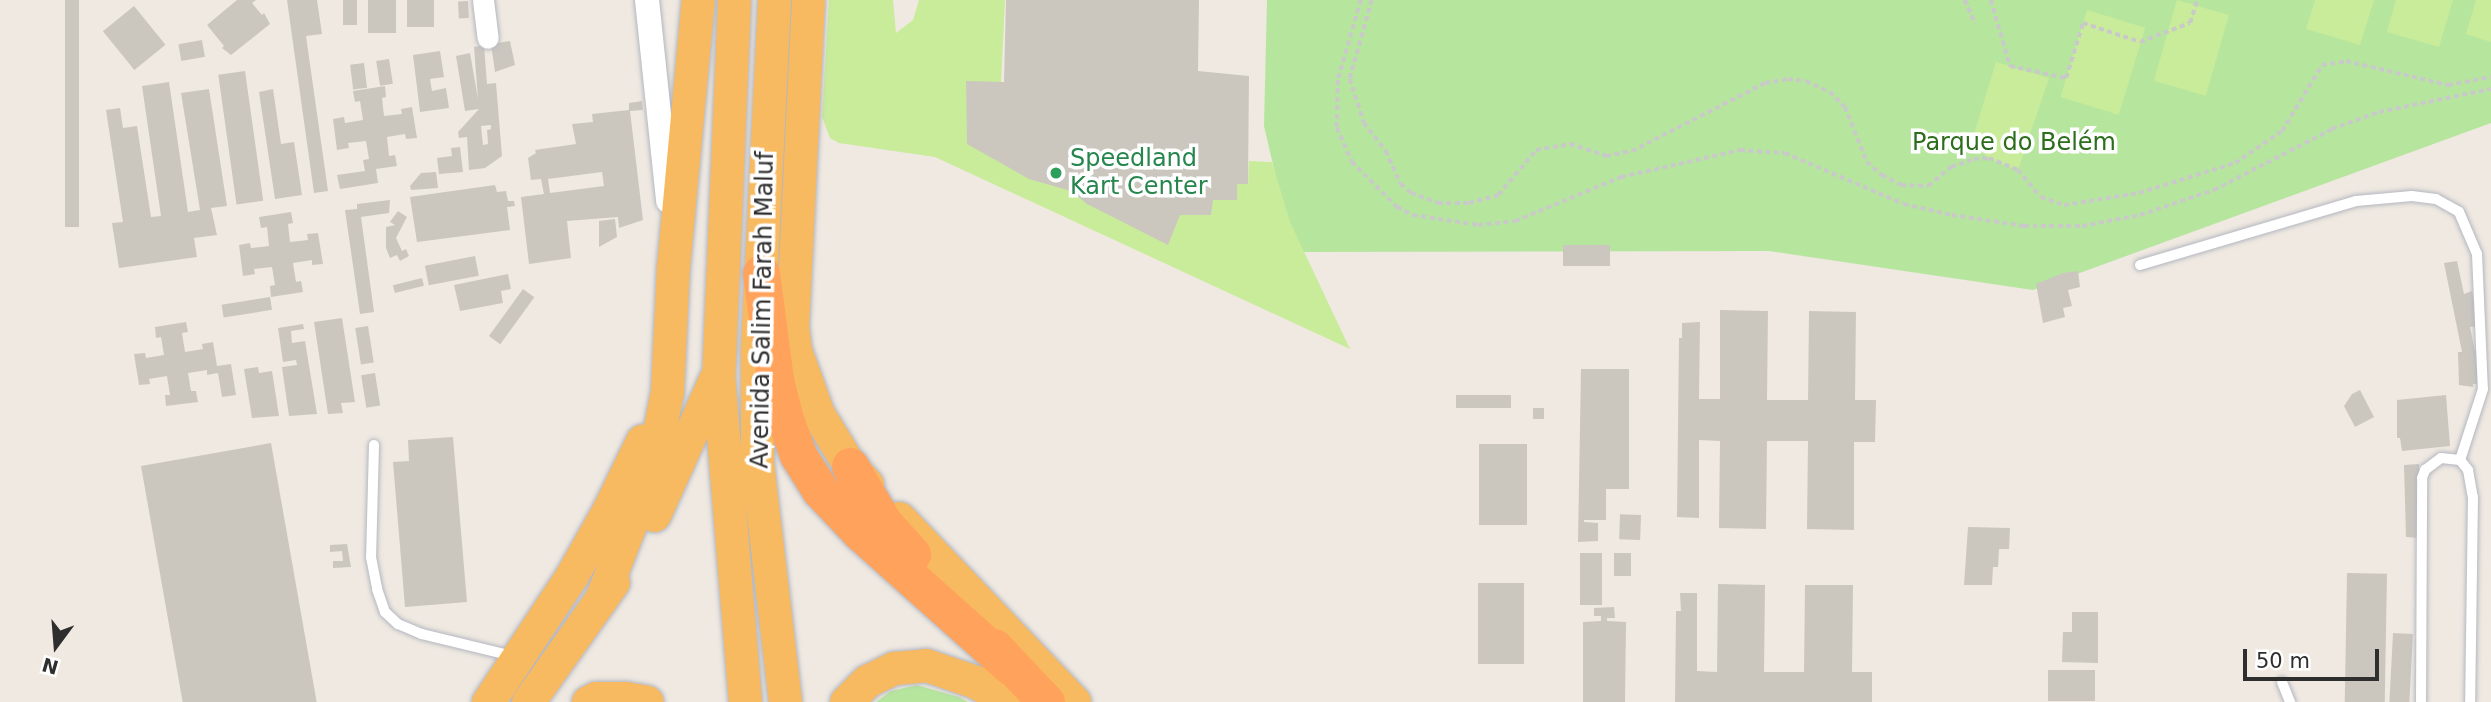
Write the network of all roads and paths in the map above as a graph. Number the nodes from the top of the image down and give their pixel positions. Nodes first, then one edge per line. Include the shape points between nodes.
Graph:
1 (483, 0) edge
2 (647, 0) edge
3 (698, 0) edge
4 (734, 0) edge
5 (774, 0) edge
6 (808, 0) edge
7 (1361, 0) edge
8 (1372, 0) edge
9 (1965, 0) edge
10 (1991, 0) edge
11 (2197, 0) edge
12 (1975, 24) dead end
13 (488, 38) dead end
14 (2491, 77) edge
15 (2491, 89) edge
16 (2140, 265) dead end
17 (673, 267) junction
18 (761, 273) junction
19 (718, 374) junction
20 (667, 392) junction
21 (374, 444) dead end
22 (2460, 460) junction
23 (850, 466) junction
24 (593, 611) junction
25 (518, 658) junction
26 (2282, 681) dead end
27 (1024, 689) edge
28 (488, 702) edge
29 (528, 702) edge
30 (588, 702) edge
31 (647, 702) edge
32 (745, 702) edge
33 (785, 702) edge
34 (846, 702) edge
35 (1074, 702) edge
36 (2290, 702) edge
37 (2421, 702) edge
38 (2470, 702) edge

1 - 13 street
2 - 17 street
3 - 17 highway
4 - 19 highway
5 - 18 highway, Avenida Salim Farah Maluf
6 - 23 highway, Avenida Salim Farah Maluf via 792,326 818,414
7 - 15 path via 1338,80 1337,128 1352,162 1397,207 1413,215 1478,225 1515,221 1621,177 1740,150 1785,153 1904,204 1952,215 2024,226 2082,226 2140,215 2214,190 2332,129 2379,112
8 - 14 path via 1350,79 1364,123 1386,151 1401,184 1438,203 1468,203 1498,195 1536,150 1570,144 1606,156 1632,151 1765,83 1788,79 1806,81 1838,99 1867,162 1901,185 1928,186 1951,167 1989,158 2018,170 2041,197 2064,205 2139,193 2235,163 2282,131 2322,65 2346,61 2448,85
9 - 12 path
10 - 11 path via 2010,66 2066,78 2083,23 2140,42 2190,23
16 - 22 lane via 2356,201 2412,196 2436,199 2459,212 2477,254 2483,389
17 - 20 highway
18 - 27 highway via 775,380 785,419 820,490
18 - 33 highway, Avenida Salim Farah Maluf via 757,463
19 - 24 highway via 671,482 638,544
19 - 32 highway
20 - 24 highway via 651,471
20 - 25 highway via 609,509
21 - 25 lane via 371,557 386,612 398,624 422,634
22 - 37 lane via 2441,458 2422,478
22 - 38 lane via 2468,470 2473,497
23 - 27 highway via 884,523
23 - 35 highway, Avenida Salim Farah Maluf
24 - 29 highway
25 - 28 highway
26 - 36 lane
27 - 34 highway via 976,682 926,664 894,668 867,681
30 - 31 highway via 596,698

